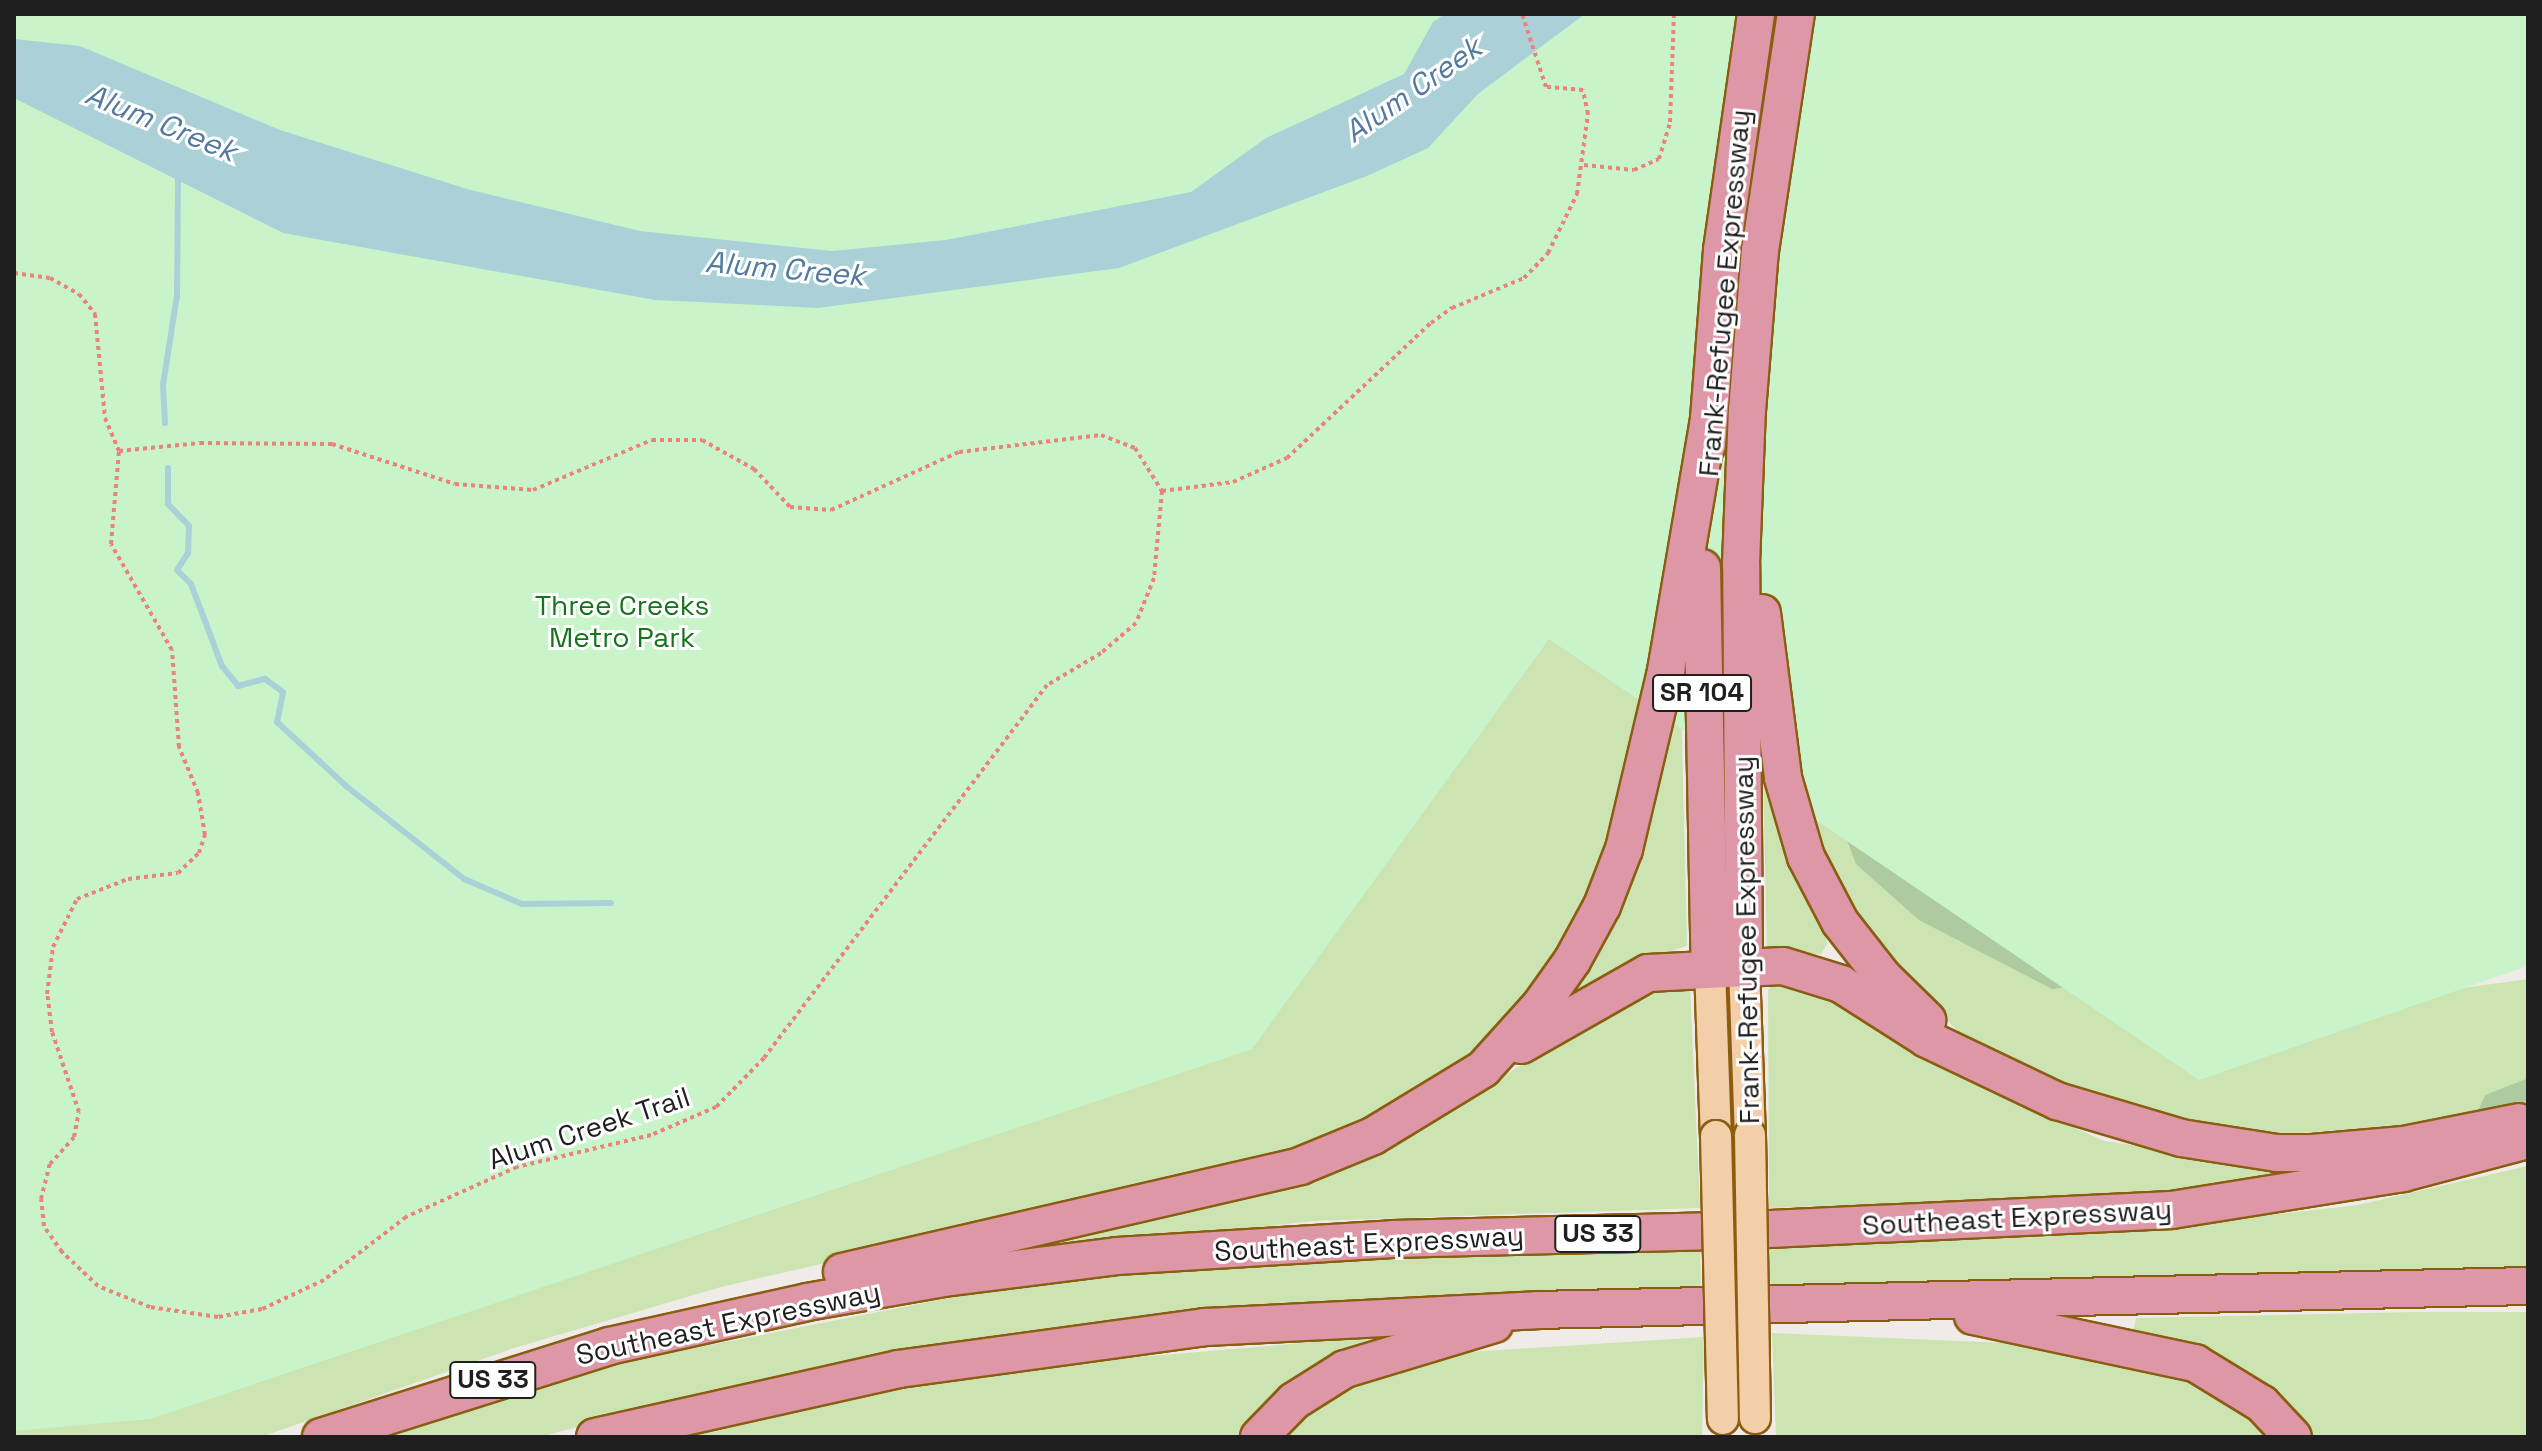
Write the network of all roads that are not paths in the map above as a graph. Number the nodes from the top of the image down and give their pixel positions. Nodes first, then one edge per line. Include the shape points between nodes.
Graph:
1 (1756, 14) edge
2 (1796, 14) edge
3 (1709, 420) junction
4 (1745, 465) junction
5 (1727, 966) junction
6 (1973, 1060) junction
7 (1483, 1069) junction
8 (2528, 1120) edge
9 (2528, 1140) edge
10 (2528, 1286) edge
11 (1893, 1302) junction
12 (1538, 1310) junction
13 (667, 1331) junction
14 (1723, 1428) edge
15 (1756, 1428) edge
16 (321, 1437) edge
17 (595, 1437) edge
18 (1259, 1437) edge
19 (2293, 1437) edge

1 - 3 highway, Frank-Refugee Expressway / SR 104 via 1722,250
2 - 4 highway, Frank-Refugee Expressway / SR 104 via 1760,251
3 - 5 highway, Frank-Refugee Expressway / SR 104 via 1701,641
3 - 7 highway via 1666,671 1624,849 1602,906 1572,961
4 - 5 highway, Frank-Refugee Expressway / SR 104
4 - 6 highway via 1772,719 1806,857 1840,922 1883,977
5 - 6 highway via 1817,973 1927,1039
5 - 7 highway via 1660,969 1633,977
5 - 14 main road, Frank-Refugee Expressway / SR 104, bridge via 1716,1136
5 - 15 main road, Frank-Refugee Expressway / SR 104, bridge via 1750,1135
6 - 8 highway via 2057,1101 2114,1121 2277,1153 2404,1145
7 - 13 highway via 1373,1136 1300,1166 1105,1215 757,1291
9 - 13 highway, Southeast Expressway / US 33 via 2403,1173 2172,1210 1749,1230 1392,1239 1117,1256 944,1278
10 - 11 highway
11 - 12 highway
11 - 19 highway via 2182,1358 2255,1399
12 - 17 highway via 1267,1323 1093,1338 807,1386
12 - 18 highway via 1345,1369 1294,1401
13 - 16 highway, Southeast Expressway / US 33

